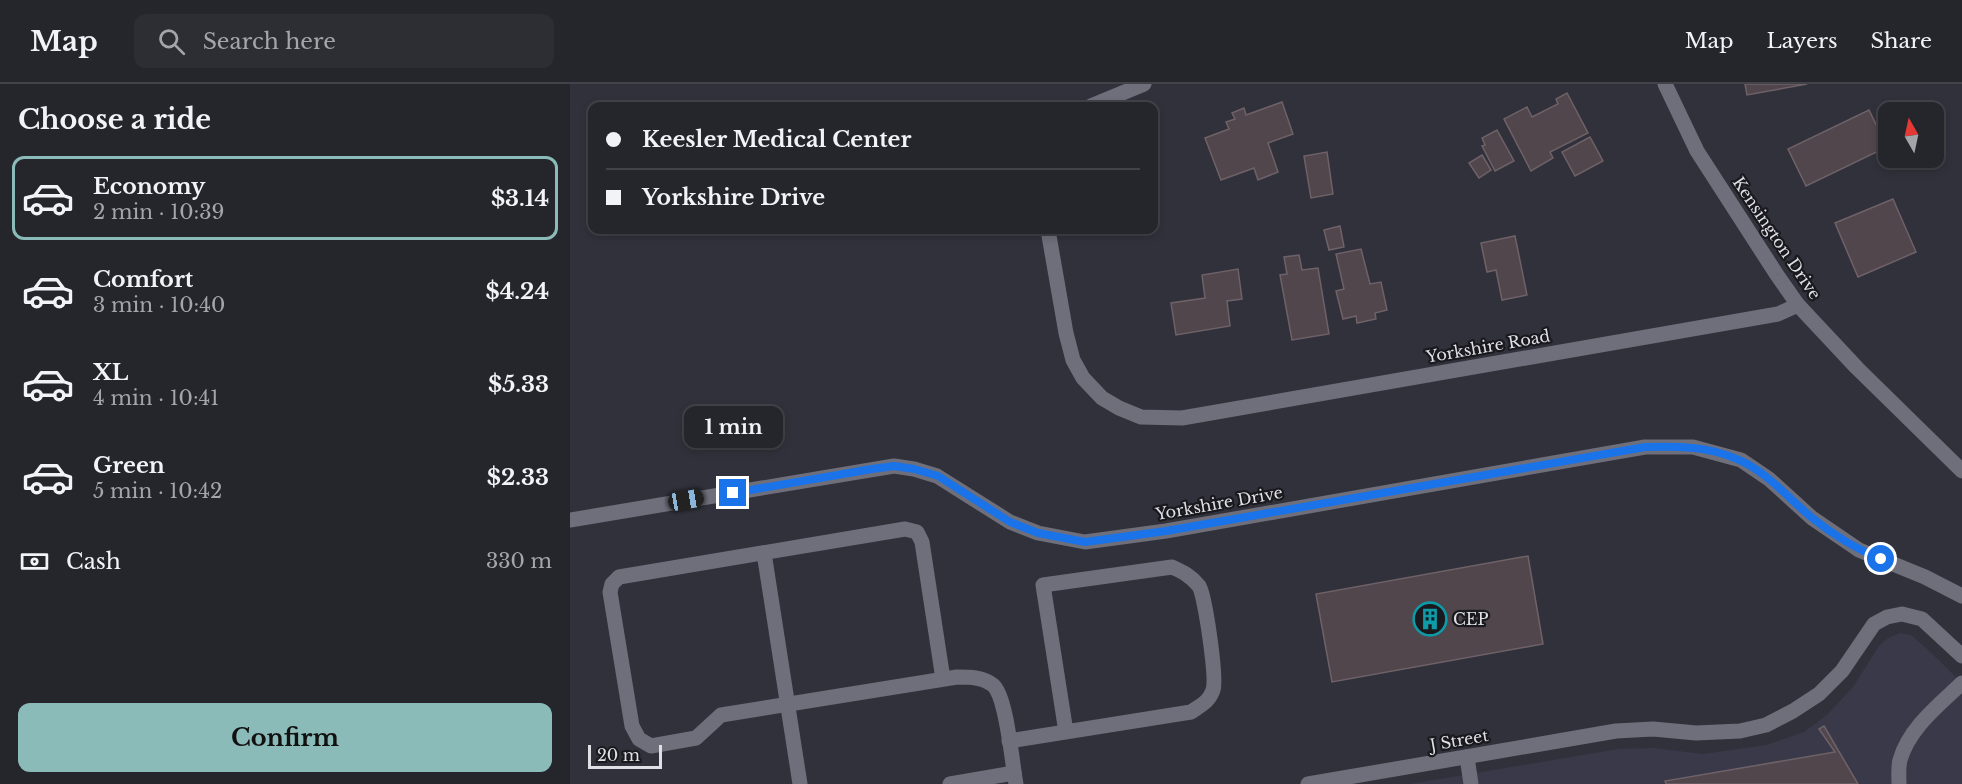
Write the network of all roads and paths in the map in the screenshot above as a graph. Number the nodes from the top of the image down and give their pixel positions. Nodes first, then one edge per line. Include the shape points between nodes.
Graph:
1 (1144, 84) edge
2 (1665, 84) edge
3 (1101, 102) edge
4 (1049, 234) edge
5 (1798, 305) junction
6 (1962, 471) edge
7 (570, 520) edge
8 (764, 553) junction
9 (1962, 596) edge
10 (1962, 656) edge
11 (943, 679) junction
12 (1962, 683) edge
13 (787, 704) junction
14 (1066, 732) junction
15 (1009, 741) junction
16 (1467, 757) junction
17 (1015, 779) edge
18 (800, 784) edge
19 (950, 784) edge
20 (1308, 784) edge
21 (1471, 784) edge
22 (1899, 784) edge

1 - 3 street
2 - 5 street, Kensington Drive via 1697,151
4 - 5 street, Yorkshire Road via 1073,360 1102,398 1141,417 1182,418 1778,314
5 - 6 street, Kensington Drive
7 - 9 street, Yorkshire Drive via 894,466 938,476 1010,522 1038,533 1085,542 1645,447 1693,447 1741,460 1812,518 1859,550
8 - 11 street via 905,529 916,531 922,542
8 - 13 street
8 - 13 street via 619,577 610,592 633,726 639,739 651,746 696,738 721,715
10 - 16 street, J Street via 1922,619 1902,614 1887,617 1874,624 1842,671 1819,694 1766,725 1740,731 1696,733 1616,731
11 - 13 street
11 - 15 street via 976,677 993,686 1002,699
12 - 22 street via 1926,716 1908,741 1899,762
13 - 18 street
14 - 14 street via 1191,712 1208,701 1215,670 1201,588 1189,576 1172,567 1043,585
14 - 15 street
15 - 17 street
16 - 20 street, J Street
16 - 21 street
17 - 19 street

